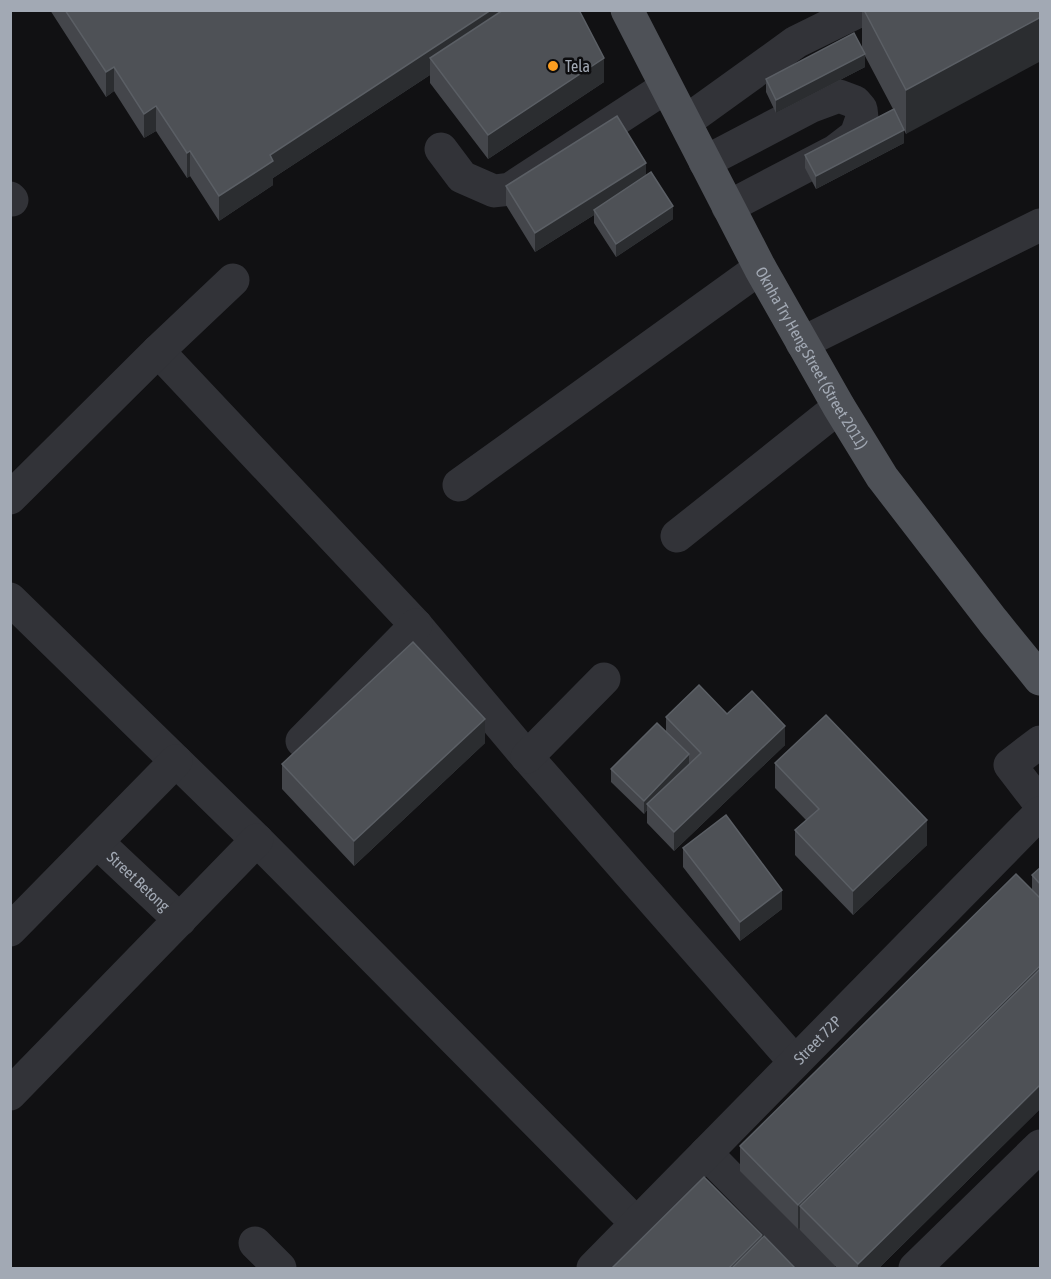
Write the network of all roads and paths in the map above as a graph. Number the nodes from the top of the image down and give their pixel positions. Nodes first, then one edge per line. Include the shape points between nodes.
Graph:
1 (627, 10) edge
2 (861, 10) edge
3 (666, 87) junction
4 (685, 122) junction
5 (441, 149) dead end
6 (705, 162) junction
7 (728, 207) junction
8 (1041, 225) edge
9 (760, 268) junction
10 (233, 280) dead end
11 (802, 343) junction
12 (158, 351) junction
13 (839, 407) junction
14 (459, 485) dead end
15 (10, 498) edge
16 (677, 536) dead end
17 (16, 617) edge
18 (416, 626) junction
19 (604, 679) dead end
20 (1041, 679) edge
21 (302, 741) dead end
22 (1041, 742) edge
23 (527, 756) junction
24 (176, 761) junction
25 (1041, 804) edge
26 (1041, 813) edge
27 (257, 840) junction
28 (97, 842) junction
29 (180, 920) junction
30 (10, 930) edge
31 (795, 1062) junction
32 (10, 1094) edge
33 (1041, 1146) edge
34 (706, 1153) junction
35 (637, 1224) junction
36 (255, 1243) dead end
37 (280, 1269) edge
38 (593, 1269) edge
39 (819, 1269) edge
40 (915, 1269) edge

1 - 3 main road, Oknha Try Heng Street (Street 2011)
2 - 4 street via 796,42
3 - 4 main road, Oknha Try Heng Street (Street 2011)
3 - 5 street via 510,189 494,191 462,177
4 - 6 main road, Oknha Try Heng Street (Street 2011)
6 - 7 main road, Oknha Try Heng Street (Street 2011)
6 - 7 street via 839,96 861,109 856,135 835,152
7 - 9 main road, Oknha Try Heng Street (Street 2011)
8 - 11 street
9 - 11 main road, Oknha Try Heng Street (Street 2011)
9 - 14 street
10 - 12 street
11 - 13 main road, Oknha Try Heng Street (Street 2011)
12 - 15 street
12 - 18 street
13 - 16 street
13 - 20 main road, Oknha Try Heng Street (Street 2011) via 882,477
17 - 24 street
18 - 21 street
18 - 23 street
19 - 23 street
22 - 25 street via 1011,765
23 - 31 street
24 - 27 street
24 - 28 street
26 - 31 street, Street 72P
27 - 29 street
27 - 35 street
28 - 29 street, Street Betong
28 - 30 street
29 - 32 street
31 - 34 street, Street 72P
33 - 40 street
34 - 35 street, Street 72P
34 - 39 street
35 - 38 street, Street 72P
36 - 37 street

